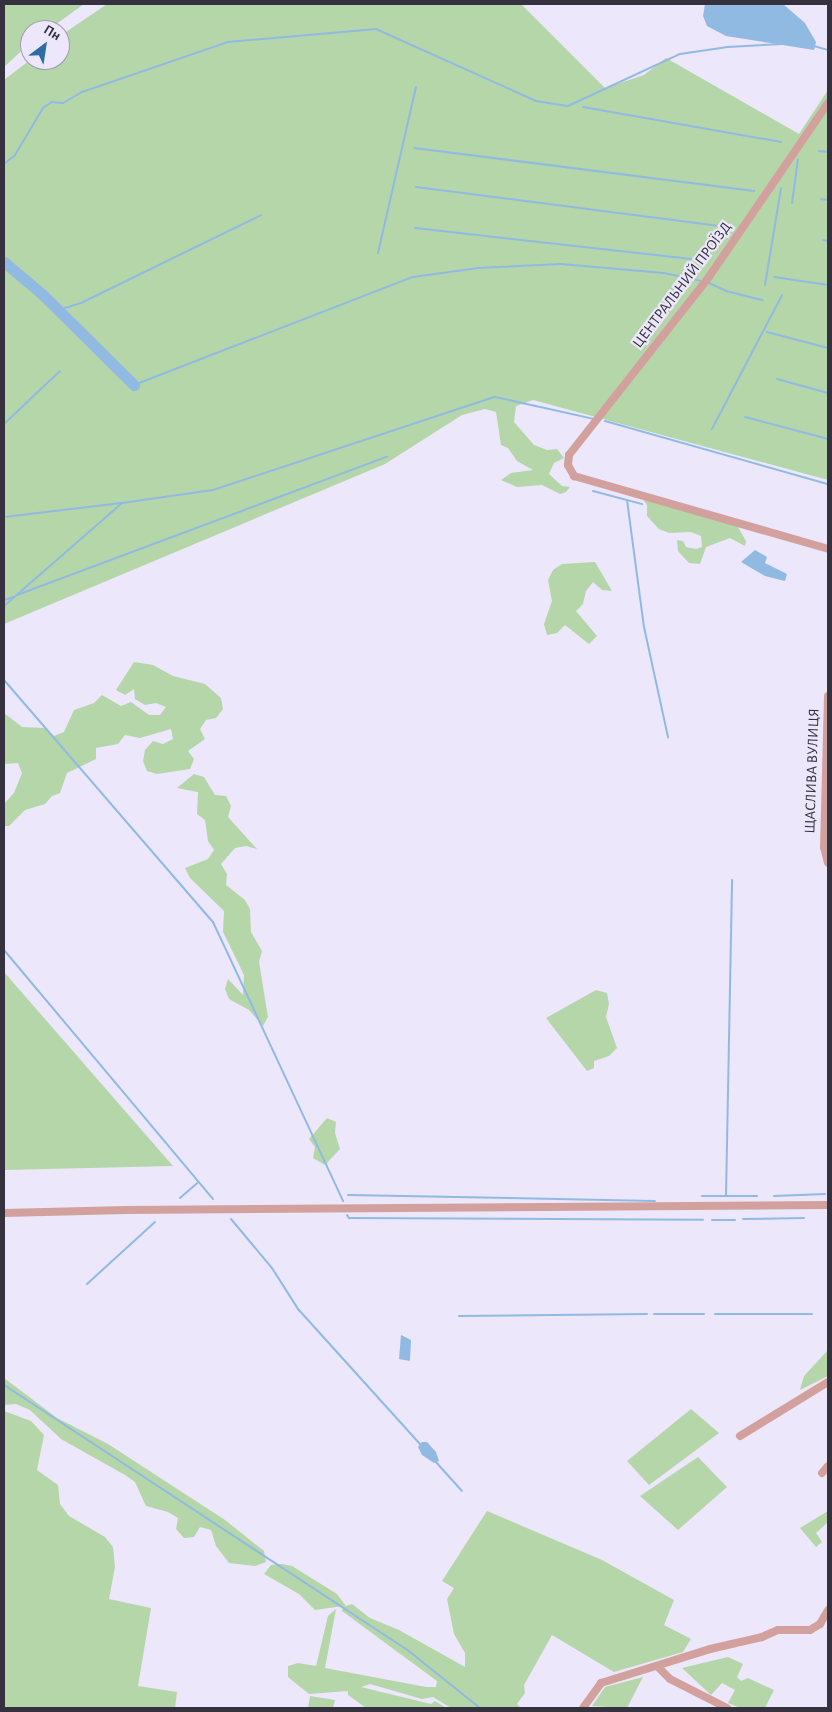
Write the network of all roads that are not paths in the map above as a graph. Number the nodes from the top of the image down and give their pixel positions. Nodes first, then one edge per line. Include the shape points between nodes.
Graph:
1 (828, 104) edge
2 (828, 549) edge
3 (828, 696) edge
4 (828, 714) edge
5 (828, 862) edge
6 (828, 1205) edge
7 (4, 1213) edge
8 (828, 1382) edge
9 (740, 1436) dead end
10 (828, 1466) edge
11 (822, 1473) dead end
12 (828, 1610) edge
13 (658, 1667) junction
14 (583, 1708) edge
15 (728, 1708) edge

1 - 2 street, ЦЕНТРАЛЬНИЙ ПРОЇЗД via 709,277 570,455 568,465 574,476
3 - 4 street, ЩАСЛИВА ВУЛИЦЯ
4 - 5 street, ЩАСЛИВА ВУЛИЦЯ via 824,847
6 - 7 street via 156,1209
8 - 9 street
10 - 11 street
12 - 13 street via 820,1624 810,1630 778,1630
13 - 14 street via 601,1683
13 - 15 street via 670,1679

